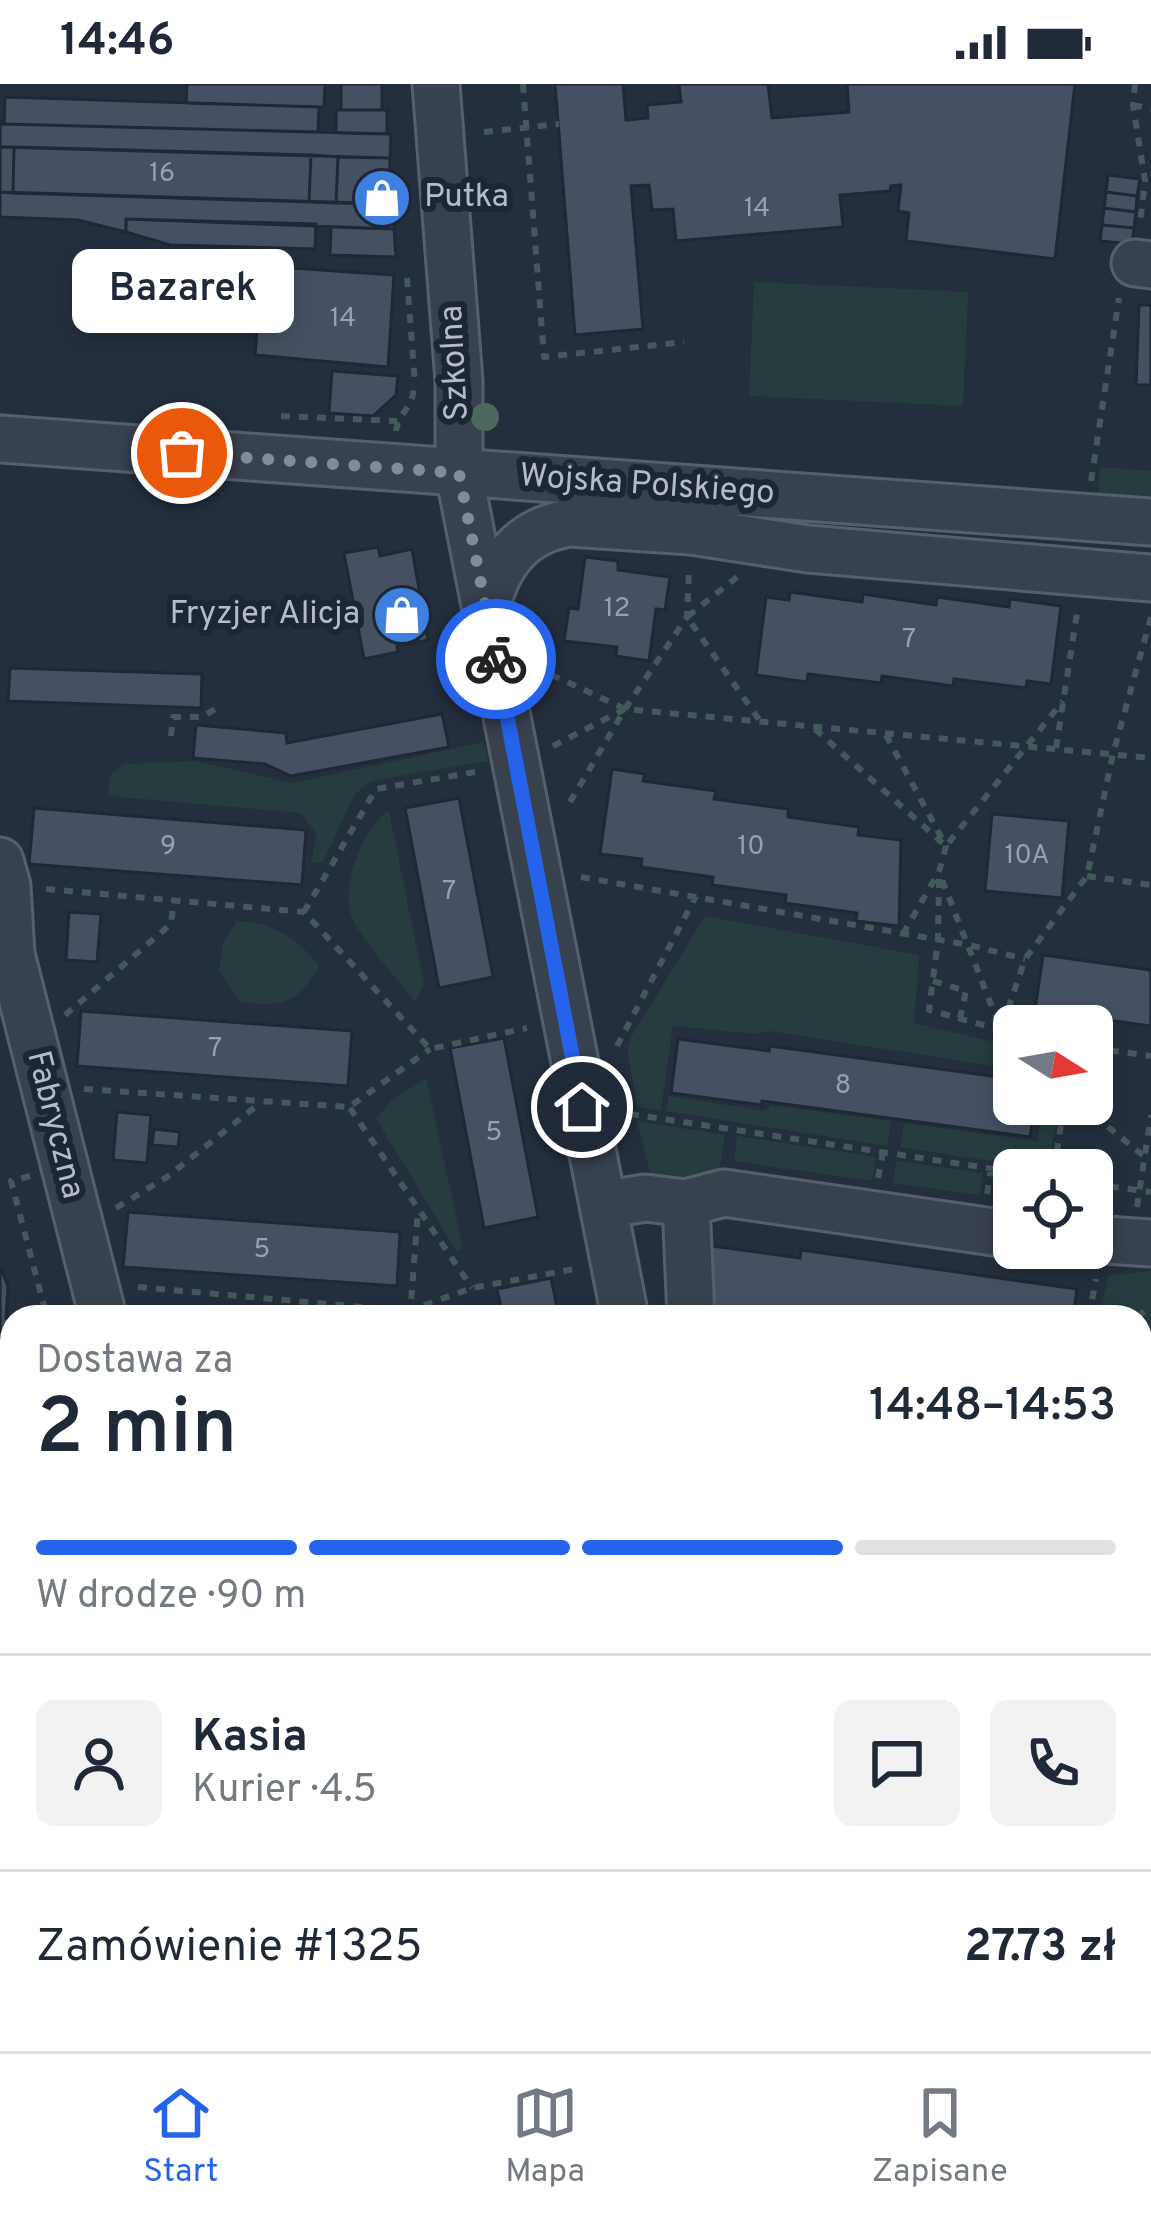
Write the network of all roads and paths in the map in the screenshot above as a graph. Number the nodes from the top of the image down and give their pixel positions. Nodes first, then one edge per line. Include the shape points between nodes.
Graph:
1 (436, 84) edge
2 (523, 84) edge
3 (1132, 105) dead end
4 (1151, 109) edge
5 (559, 124) dead end
6 (526, 128) junction
7 (484, 132) dead end
8 (684, 342) dead end
9 (414, 384) dead end
10 (263, 415) dead end
11 (397, 421) junction
12 (395, 434) dead end
13 (0, 439) edge
14 (459, 473) junction
15 (1151, 522) edge
16 (691, 531) junction
17 (777, 544) junction
18 (1151, 578) edge
19 (1078, 600) dead end
20 (486, 609) junction
21 (687, 617) junction
22 (1151, 617) edge
23 (516, 658) dead end
24 (1063, 701) junction
25 (220, 706) dead end
26 (625, 709) junction
27 (760, 721) junction
28 (814, 729) junction
29 (886, 735) junction
30 (171, 736) dead end
31 (1025, 746) junction
32 (1057, 748) junction
33 (1113, 754) junction
34 (1151, 758) edge
35 (528, 759) junction
36 (570, 802) dead end
37 (946, 846) junction
38 (939, 872) junction
39 (3, 873) edge
40 (1087, 876) junction
41 (581, 877) dead end
42 (1151, 885) edge
43 (696, 896) junction
44 (173, 899) junction
45 (304, 912) junction
46 (904, 934) junction
47 (938, 940) junction
48 (969, 945) junction
49 (5, 953) edge
50 (1025, 959) junction
51 (933, 981) junction
52 (1009, 1005) edge
53 (993, 1009) edge
54 (960, 1020) junction
55 (53, 1025) dead end
56 (529, 1027) dead end
57 (993, 1028) edge
58 (617, 1046) dead end
59 (430, 1049) junction
60 (1113, 1051) edge
61 (1151, 1056) edge
62 (69, 1088) dead end
63 (263, 1101) junction
64 (349, 1107) junction
65 (631, 1114) dead end
66 (1151, 1115) edge
67 (1105, 1125) edge
68 (1144, 1157) junction
69 (993, 1169) edge
70 (1113, 1187) edge
71 (1140, 1191) junction
72 (1151, 1192) edge
73 (686, 1203) junction
74 (603, 1204) junction
75 (418, 1209) junction
76 (110, 1220) dead end
77 (993, 1232) edge
78 (1125, 1241) edge
79 (575, 1268) dead end
80 (472, 1288) junction
81 (111, 1301) edge
82 (196, 1305) edge
83 (408, 1305) edge
84 (431, 1305) edge
85 (623, 1305) edge
86 (690, 1305) edge

1 - 14 street, Szkolna
2 - 6 path
3 - 4 path
5 - 6 path
6 - 7 path
6 - 8 path via 544,357
9 - 11 path via 411,408
10 - 11 path
11 - 12 path
13 - 14 street, Wojska Polskiego
14 - 15 street, Wojska Polskiego
14 - 20 street, Szkolna
16 - 17 street, Wojska Polskiego
16 - 20 street, Wojska Polskiego via 551,526 530,534 502,564
16 - 21 path
17 - 18 street, Wojska Polskiego
17 - 21 path
19 - 24 path
20 - 35 street, Szkolna
21 - 26 path
21 - 27 path
22 - 33 path
23 - 26 path
24 - 31 path
24 - 32 path
25 - 30 path via 202,717 172,717
26 - 27 path
26 - 35 path
26 - 36 path
27 - 28 path
28 - 29 path
28 - 37 path
29 - 31 path
29 - 37 path
31 - 32 path
31 - 37 path
32 - 33 path
33 - 34 path
33 - 40 path
35 - 45 path via 376,789
35 - 74 street, Szkolna
37 - 38 path
38 - 46 path
38 - 47 path
38 - 48 path
39 - 44 path
39 - 49 street, Fabryczna
40 - 42 path
40 - 50 path
41 - 43 path
43 - 46 path
43 - 58 path
44 - 45 path
44 - 55 path via 171,924
45 - 59 path
46 - 47 path
47 - 48 path
47 - 51 path
48 - 50 path
48 - 53 path
49 - 81 street, Fabryczna
50 - 52 path
51 - 54 path via 929,1010
51 - 54 path via 966,991
54 - 57 path
56 - 59 path
59 - 64 path
60 - 61 path
62 - 63 path
63 - 64 path
63 - 76 path
64 - 75 path
65 - 69 path
66 - 68 path
67 - 68 path
68 - 71 path
70 - 71 path
71 - 72 path
71 - 78 path
73 - 74 street
73 - 77 street via 724,1193
73 - 86 street
74 - 85 street, Szkolna
75 - 80 path
75 - 83 path
79 - 80 path
80 - 84 path
81 - 82 path

